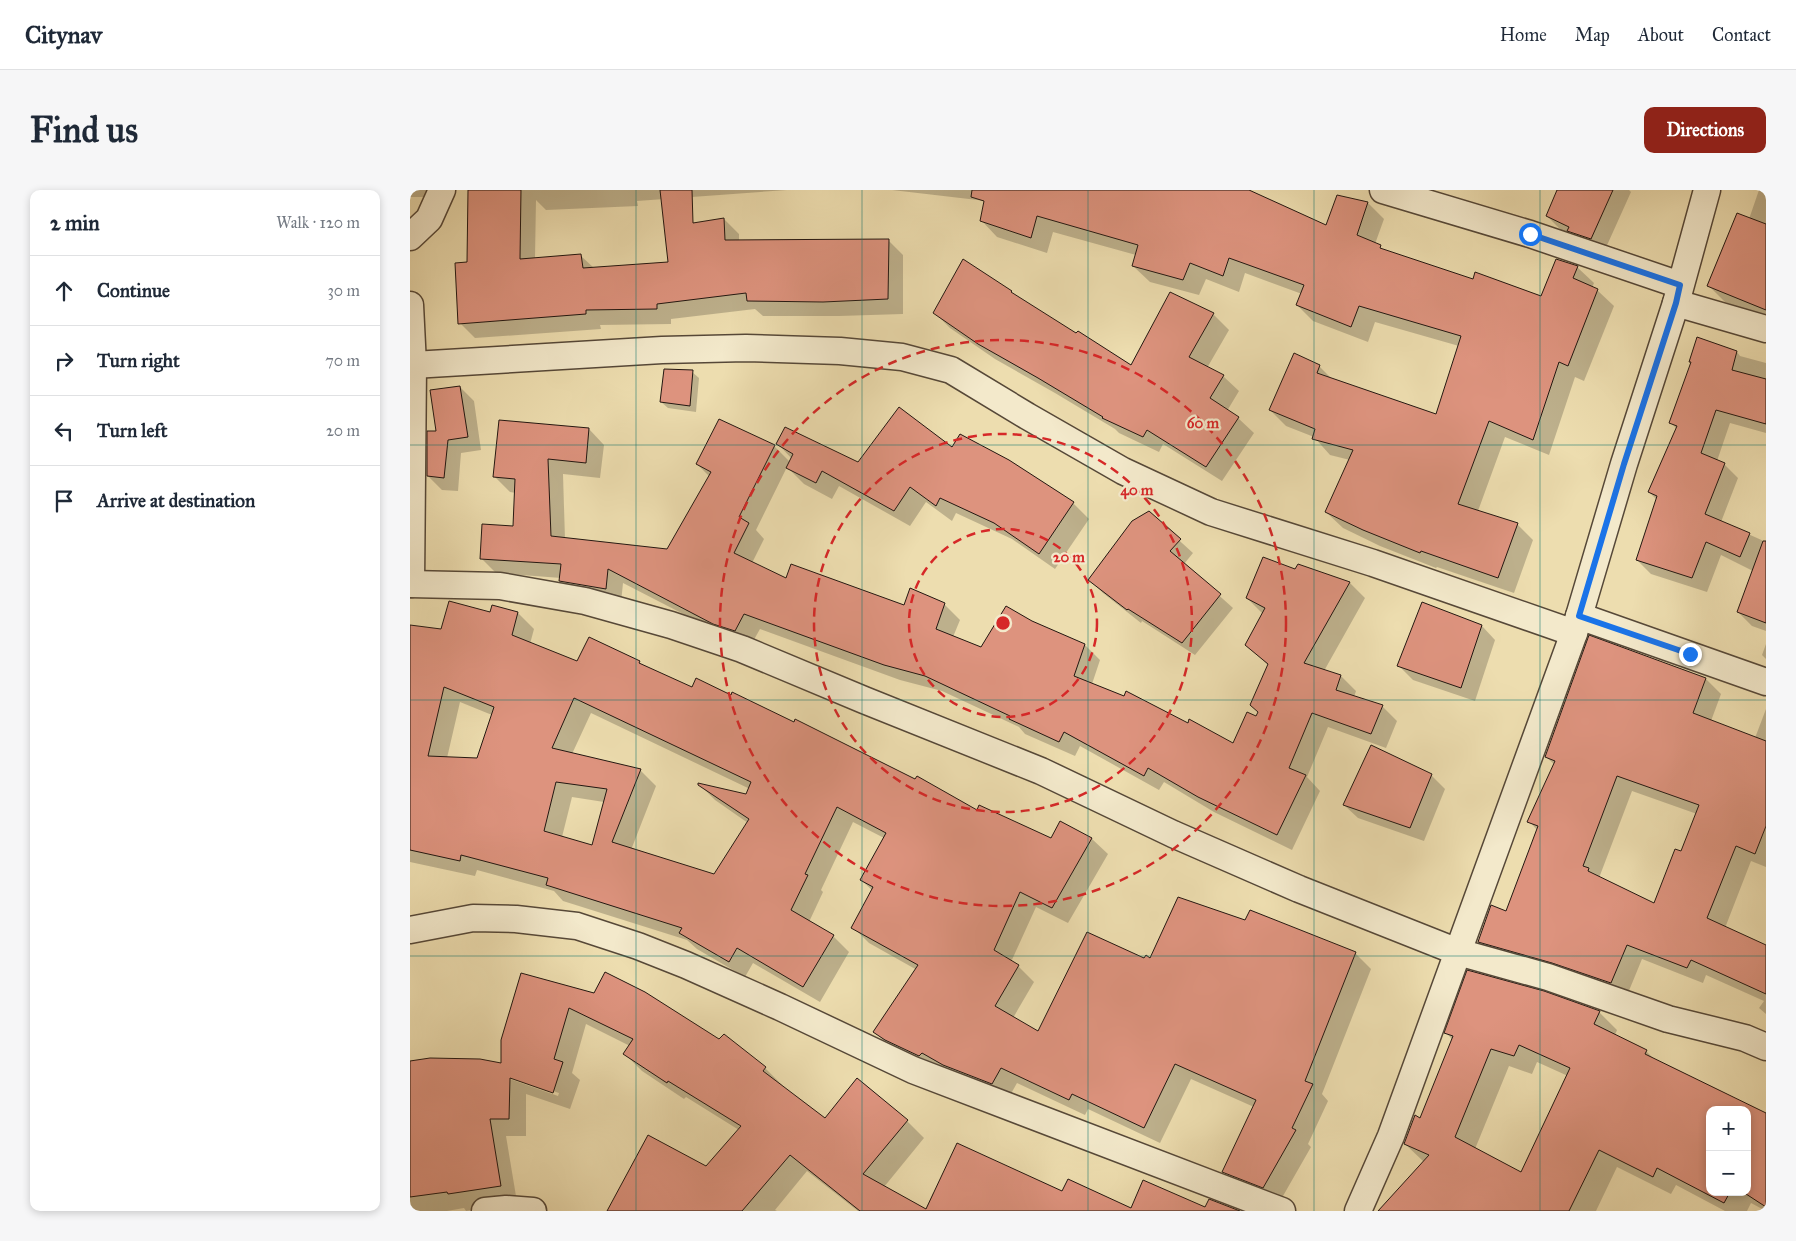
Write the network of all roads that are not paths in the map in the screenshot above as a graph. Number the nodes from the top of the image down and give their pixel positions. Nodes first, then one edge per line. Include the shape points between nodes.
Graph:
1 (442, 190) edge
2 (1383, 190) edge
3 (1707, 190) edge
4 (410, 237) edge
5 (1678, 294) junction
6 (410, 305) edge
7 (1766, 329) edge
8 (413, 365) junction
9 (410, 584) edge
10 (1577, 624) junction
11 (1766, 682) edge
12 (410, 930) edge
13 (1458, 952) junction
14 (1766, 1047) edge
15 (485, 1211) edge
16 (533, 1211) edge
17 (1282, 1211) edge
18 (1358, 1211) edge

1 - 4 street via 428,219
2 - 5 street via 1530,234
3 - 5 street
5 - 7 street
5 - 10 street
6 - 8 street
8 - 9 street
8 - 10 street via 746,348 902,357 951,370 1123,471 1210,512
9 - 13 street via 500,586 585,602 671,625 742,649 1041,771 1263,874
10 - 11 street
10 - 13 street
12 - 17 street via 474,918 576,926 686,965 913,1070
13 - 14 street via 1548,977 1668,1019 1745,1038
13 - 18 street via 1391,1136
15 - 16 street

